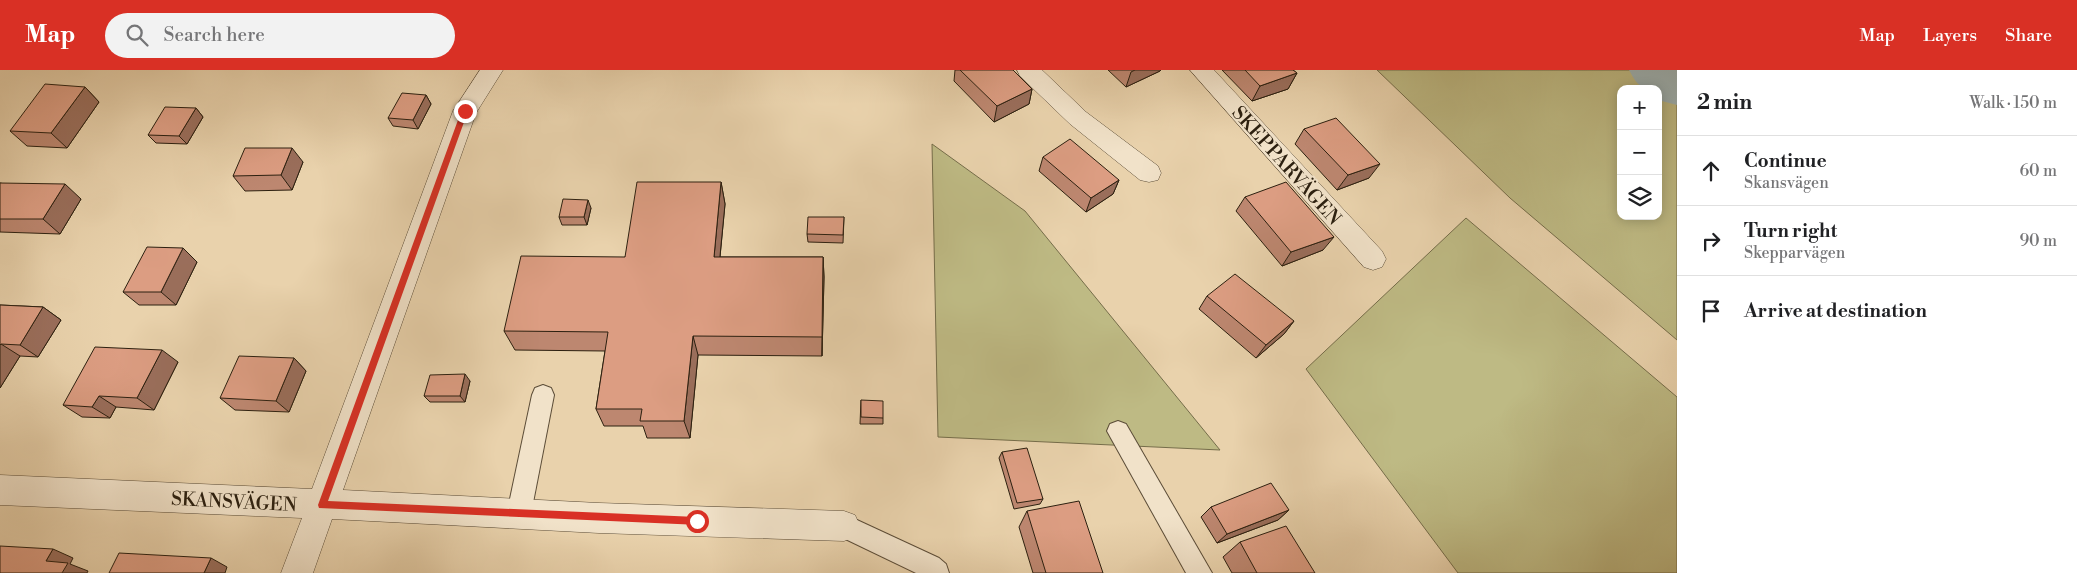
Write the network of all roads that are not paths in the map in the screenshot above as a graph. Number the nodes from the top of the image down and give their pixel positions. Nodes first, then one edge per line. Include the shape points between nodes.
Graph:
1 (492, 70) edge
2 (1028, 70) edge
3 (1201, 70) edge
4 (1149, 173) dead end
5 (1373, 259) dead end
6 (543, 395) dead end
7 (1118, 431) dead end
8 (0, 490) edge
9 (322, 505) junction
10 (519, 513) junction
11 (844, 526) joint
12 (297, 573) edge
13 (937, 573) edge
14 (1200, 573) edge

1 - 9 street via 465,111
2 - 4 street via 1078,118
3 - 5 street, SKEPPARVÄGEN
6 - 10 lane
7 - 14 lane
8 - 9 street, SKANSVÄGEN
9 - 10 street, SKANSVÄGEN
9 - 12 street
10 - 11 street, SKANSVÄGEN
11 - 13 lane, SKANSVÄGEN

